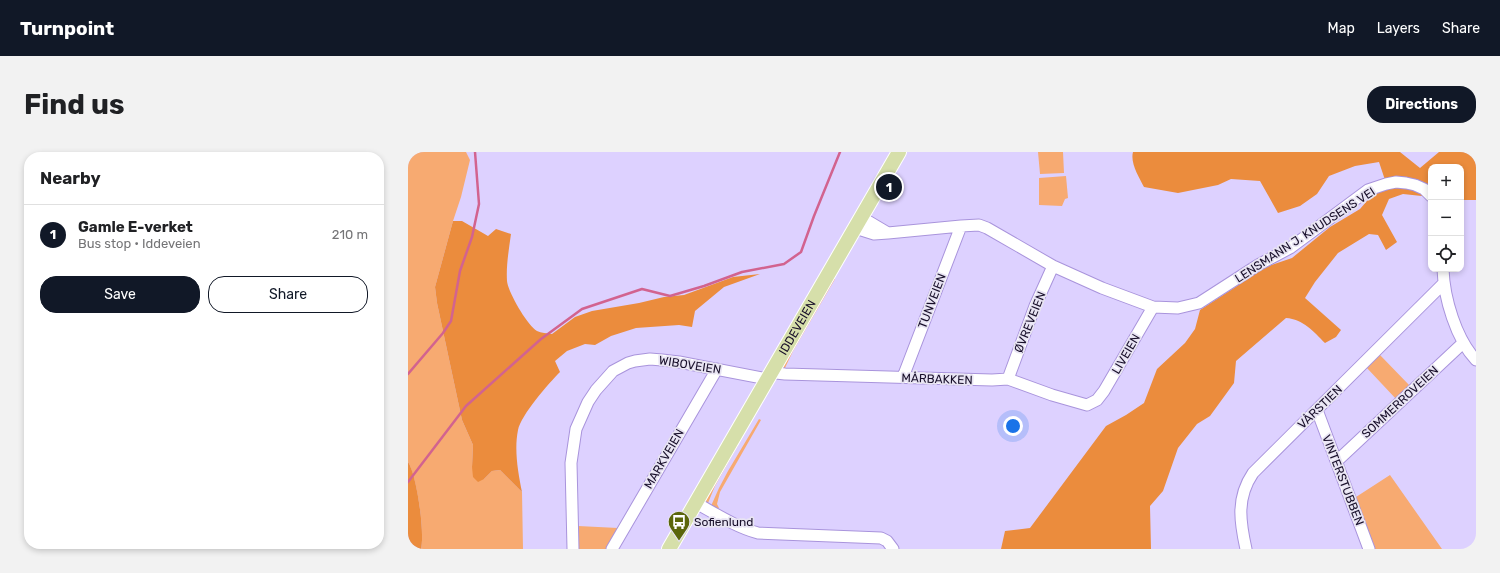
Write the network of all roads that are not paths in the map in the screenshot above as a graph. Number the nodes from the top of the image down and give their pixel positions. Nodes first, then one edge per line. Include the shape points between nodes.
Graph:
1 (899, 152) edge
2 (1428, 193) edge
3 (858, 222) junction
4 (961, 226) junction
5 (1053, 266) junction
6 (1443, 272) edge
7 (1443, 284) junction
8 (1154, 307) junction
9 (1463, 343) junction
10 (1476, 360) edge
11 (718, 369) junction
12 (769, 375) junction
13 (903, 377) junction
14 (1008, 379) junction
15 (1097, 400) joint
16 (1317, 410) junction
17 (1337, 461) junction
18 (696, 503) junction
19 (572, 549) edge
20 (612, 549) edge
21 (669, 549) edge
22 (893, 549) edge
23 (1246, 549) edge
24 (1369, 549) edge

1 - 3 main road, IDDEVEIEN
2 - 8 street, LENSMANN J. KNUDSENS VEI via 1415,185 1396,182 1368,190 1290,248 1199,303 1178,308
3 - 4 street, LENSMANN J. KNUDSENS VEI via 888,233
3 - 12 main road, IDDEVEIEN
4 - 5 street, LENSMANN J. KNUDSENS VEI via 979,225 987,228
4 - 13 street, TUNVEIEN
5 - 8 street, LENSMANN J. KNUDSENS VEI
5 - 14 street, ØVREVEIEN
6 - 7 street
7 - 9 street
7 - 16 street, VÅRSTIEN
8 - 15 street, LIVEIEN
9 - 10 street
9 - 17 street, SOMMERROVEIEN
11 - 12 street, WIBOVEIEN
11 - 19 street, WIBOVEIEN via 662,360 635,361 613,371 596,390 578,422 575,434 571,462
11 - 20 street, MARKVEIEN
12 - 13 street, MÅRBAKKEN
12 - 18 main road, IDDEVEIEN
13 - 14 street, MÅRBAKKEN
14 - 15 street, MÅRBAKKEN via 1087,406
16 - 17 street, VINTERSTUBBEN
16 - 23 street, VÅRSTIEN via 1260,465 1247,482 1240,508
17 - 24 street, VINTERSTUBBEN
18 - 21 main road, IDDEVEIEN
18 - 22 street via 733,524 758,533 880,538 887,541

